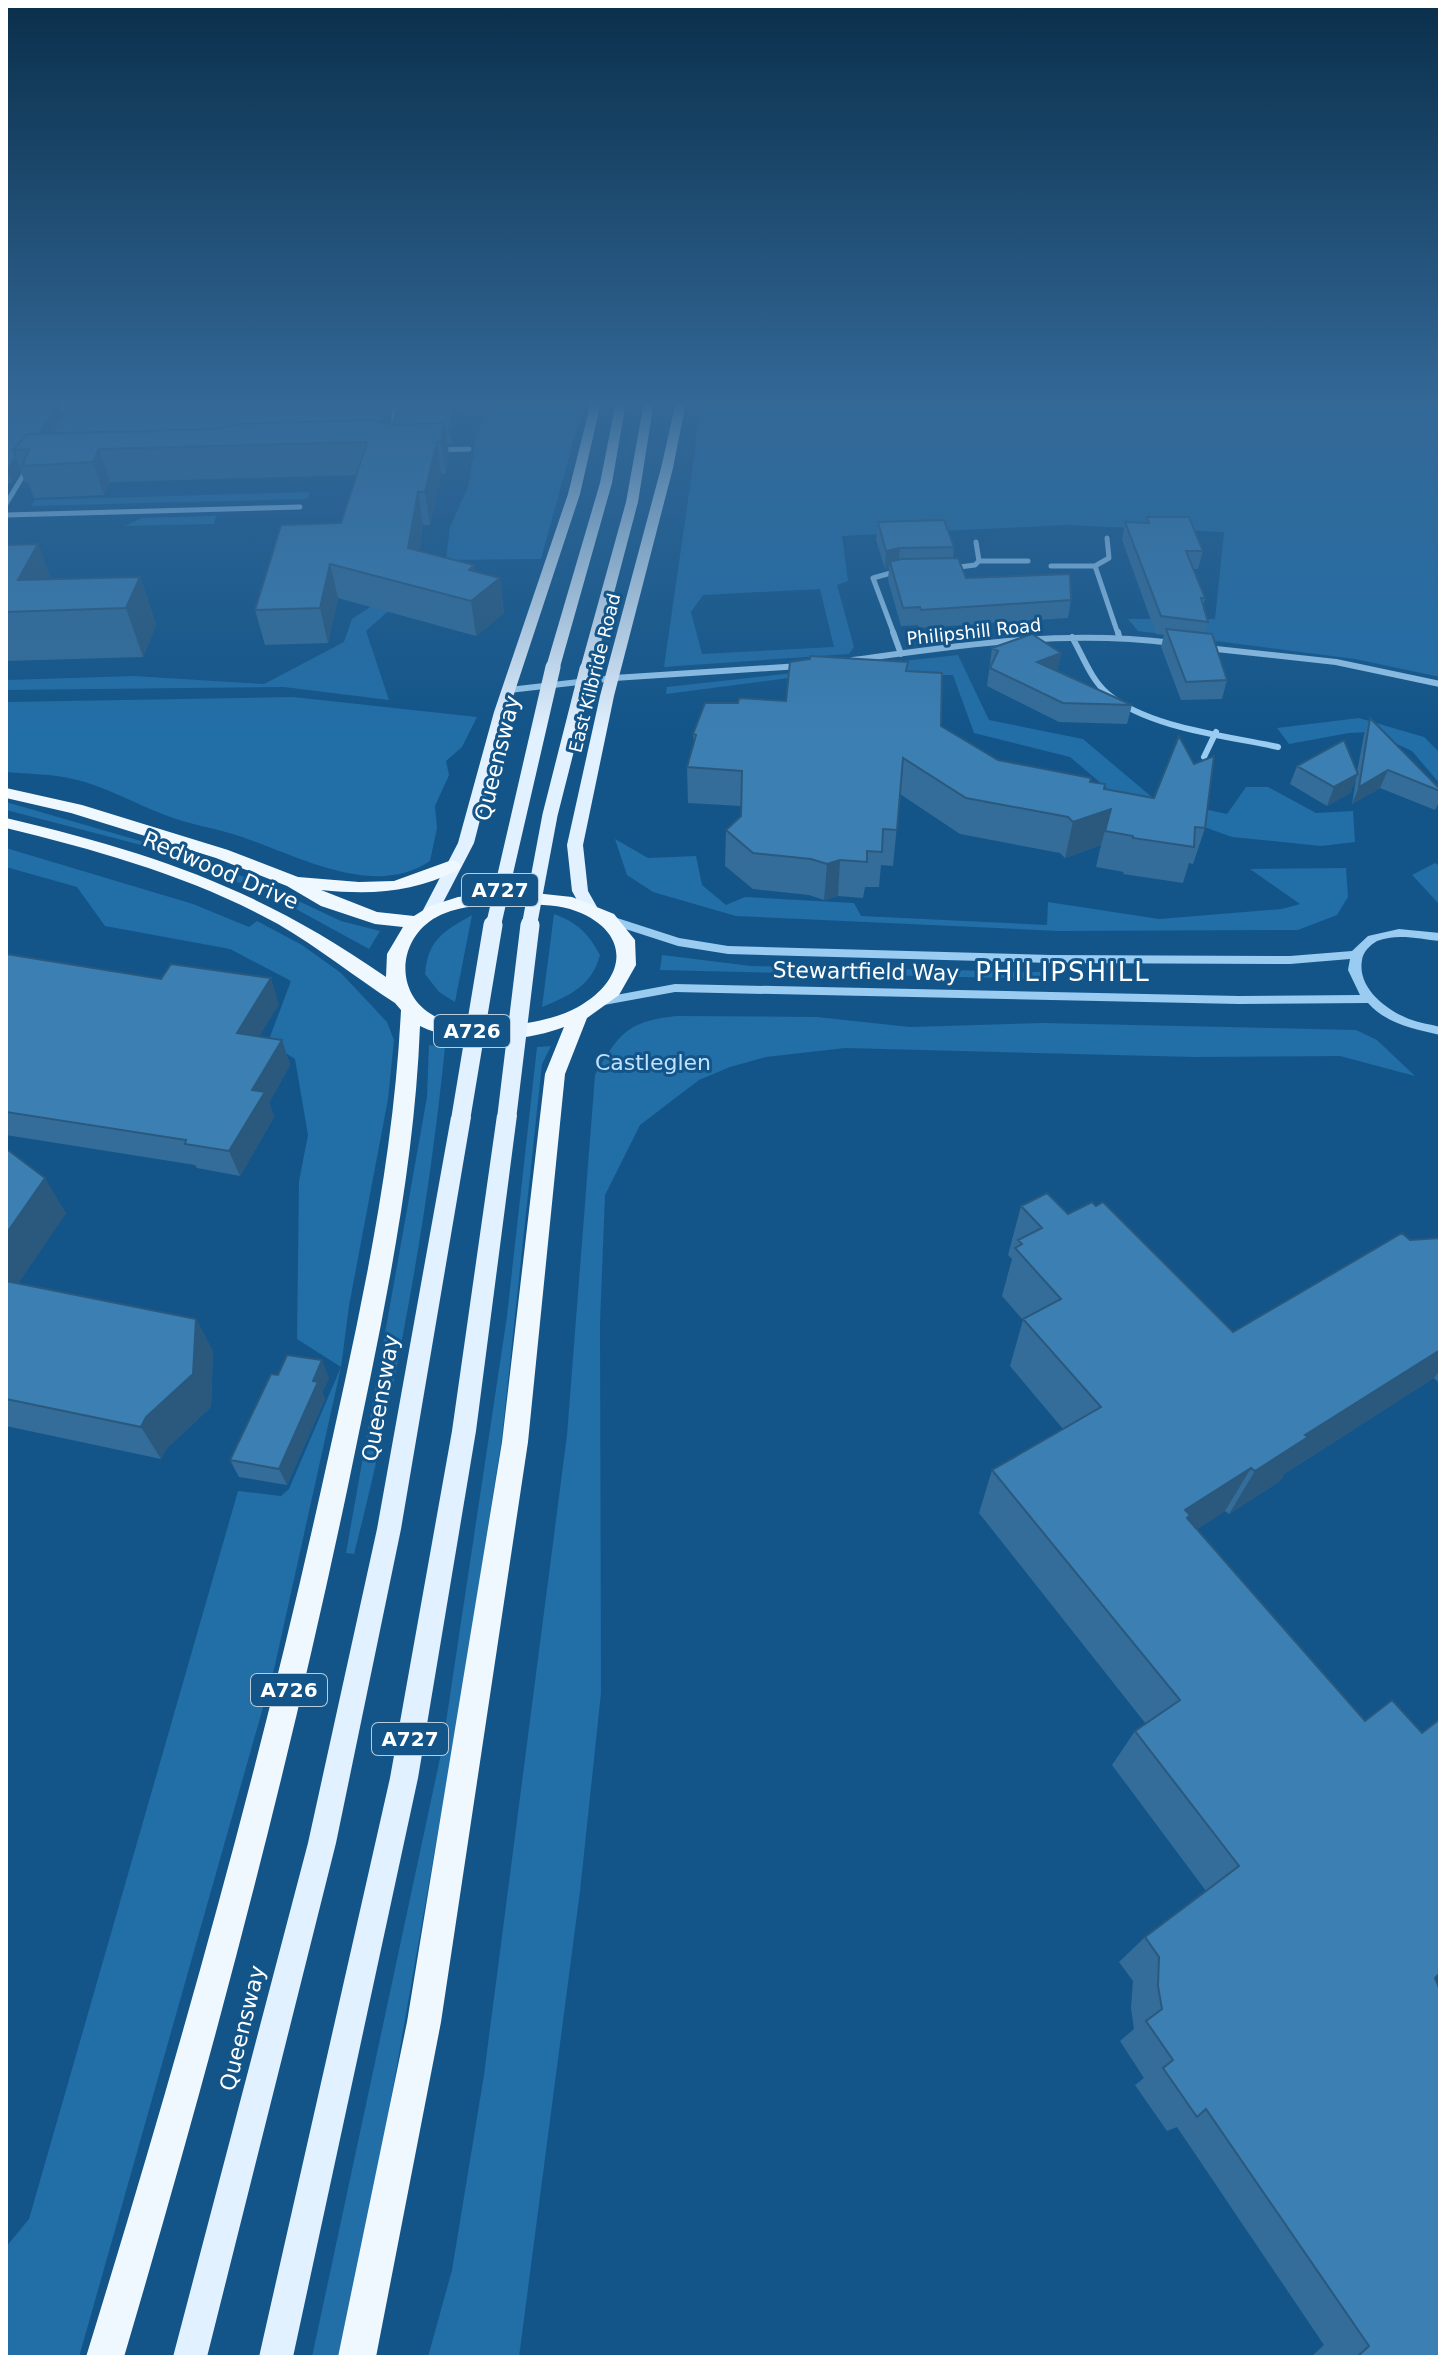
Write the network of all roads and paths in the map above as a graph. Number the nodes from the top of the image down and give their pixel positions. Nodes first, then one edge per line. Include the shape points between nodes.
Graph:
1 (106, 512) edge
2 (568, 512) edge
3 (598, 512) edge
4 (629, 512) edge
5 (656, 512) edge
6 (6, 515) edge
7 (1107, 538) dead end
8 (976, 542) dead end
9 (979, 561) junction
10 (1028, 561) dead end
11 (1051, 566) dead end
12 (1095, 566) junction
13 (947, 569) edge
14 (905, 570) edge
15 (1119, 636) junction
16 (1072, 637) junction
17 (1180, 644) edge
18 (1196, 646) edge
19 (901, 654) junction
20 (840, 662) edge
21 (812, 665) edge
22 (614, 678) junction
23 (1440, 684) edge
24 (509, 690) junction
25 (1216, 732) junction
26 (1278, 747) dead end
27 (1204, 757) edge
28 (6, 793) edge
29 (6, 823) edge
30 (452, 866) junction
31 (293, 882) junction
32 (589, 907) junction
33 (424, 918) junction
34 (614, 921) junction
35 (1440, 937) edge
36 (1355, 955) junction
37 (1368, 999) junction
38 (604, 1001) junction
39 (406, 1004) junction
40 (578, 1016) junction
41 (1440, 1031) edge
42 (105, 2357) edge
43 (190, 2357) edge
44 (276, 2357) edge
45 (357, 2357) edge

1 - 6 street
2 - 24 main road
3 - 43 main road, Queensway / A727, bridge via 514,819 474,1021 389,1529 322,1843
4 - 44 main road, A727, bridge via 546,833 514,1030 464,1431 404,1778
5 - 22 main road, East Kilbride Road
7 - 12 street via 1109,558
8 - 9 street
9 - 10 street
9 - 13 street
11 - 12 street
12 - 15 street
14 - 19 street via 873,578
15 - 16 street, Philipshill Road
15 - 17 street, Philipshill Road
16 - 19 street, Philipshill Road
16 - 25 street via 1106,692 1121,704
18 - 23 street via 1336,662
19 - 20 street, Philipshill Road
21 - 22 street
22 - 24 street
22 - 32 main road, East Kilbride Road via 575,845 580,891
24 - 30 main road via 466,843
25 - 26 street
25 - 27 street
28 - 31 highway, Redwood Drive via 129,824
29 - 39 highway, Redwood Drive / A726 via 94,844 266,910
30 - 31 highway via 394,889
30 - 33 main road
31 - 33 highway, Redwood Drive via 327,902 375,918
32 - 33 highway via 516,897 467,902
32 - 34 highway
33 - 39 highway, A726 via 402,939 393,965 394,982
34 - 36 street, Stewartfield Way via 678,942 728,950 1051,959 1290,960
34 - 38 highway, A726 via 628,951 626,971
35 - 36 street via 1385,934
36 - 37 street via 1352,969
37 - 38 street, Stewartfield Way via 675,988
37 - 41 street via 1406,1022
38 - 40 highway, A726
39 - 40 highway, A726 via 429,1022 484,1032 518,1032
39 - 42 highway, Queensway / A726 via 397,1186 305,1628 186,2079
40 - 45 highway via 555,1074 505,1505 424,2022

